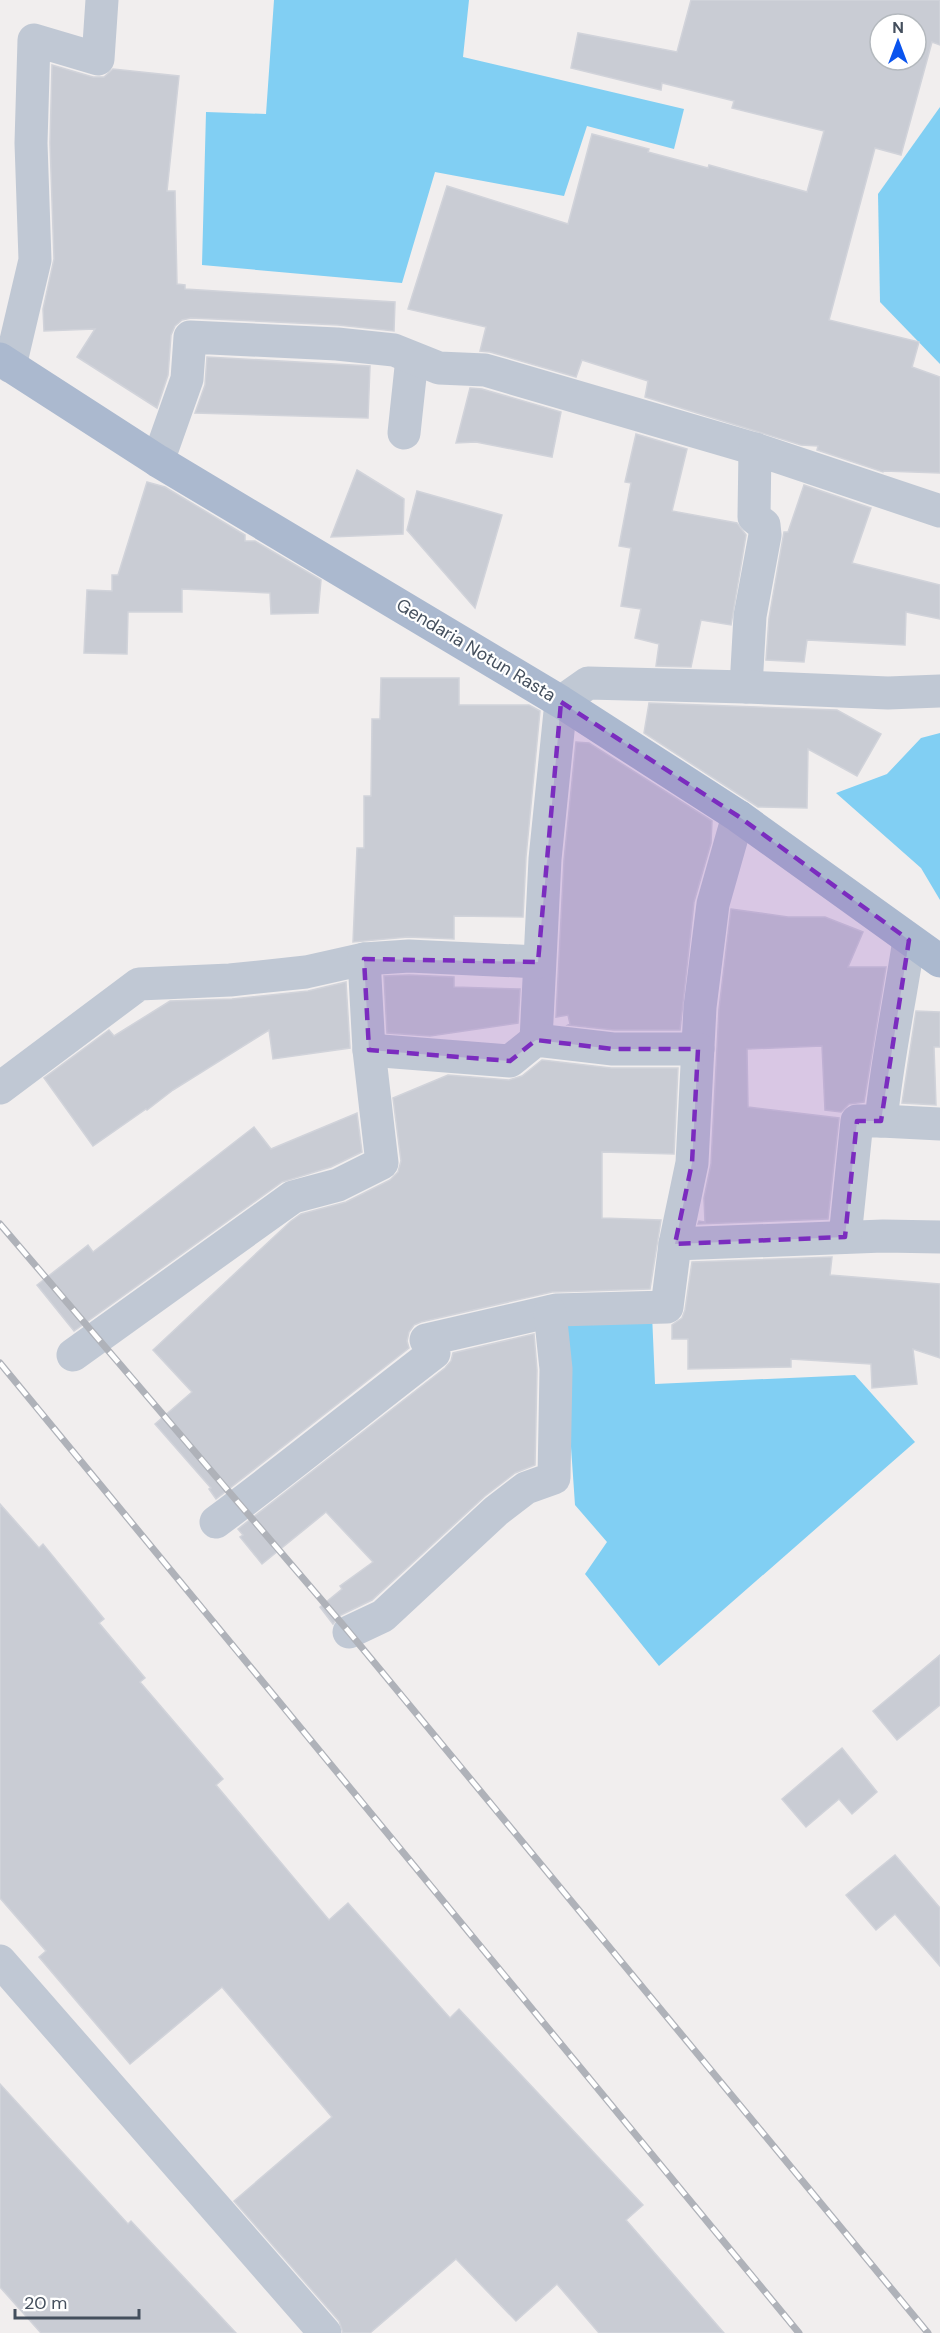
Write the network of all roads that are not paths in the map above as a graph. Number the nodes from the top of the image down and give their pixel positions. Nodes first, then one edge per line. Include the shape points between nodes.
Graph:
1 (102, 0) edge
2 (412, 357) junction
3 (5, 362) edge
4 (404, 433) dead end
5 (755, 449) junction
6 (158, 460) junction
7 (940, 511) edge
8 (746, 687) junction
9 (940, 691) edge
10 (561, 702) junction
11 (738, 816) junction
12 (909, 940) junction
13 (364, 959) junction
14 (940, 961) edge
15 (538, 962) junction
16 (536, 1040) junction
17 (698, 1049) junction
18 (369, 1050) junction
19 (0, 1088) edge
20 (881, 1121) junction
21 (940, 1125) edge
22 (844, 1237) junction
23 (940, 1237) edge
24 (675, 1244) junction
25 (550, 1312) junction
26 (74, 1355) dead end
27 (216, 1522) dead end
28 (349, 1632) dead end
29 (0, 1961) edge
30 (325, 2333) edge

1 - 3 street via 98,59 34,40 31,142 36,260
2 - 4 street
2 - 5 street via 439,368 485,370
2 - 6 street via 394,350 337,344 190,337 187,379
3 - 6 main road, Gendaria Notun Rasta
5 - 7 street
5 - 8 street via 754,517 764,525 765,535 750,616
6 - 10 main road, Gendaria Notun Rasta
8 - 9 street via 888,693
8 - 10 street via 588,683
10 - 11 main road, Gendaria Notun Rasta
10 - 15 street
11 - 12 main road, Gendaria Notun Rasta
11 - 17 street via 713,904
12 - 14 main road, Gendaria Notun Rasta
12 - 20 street
13 - 15 street via 409,956
13 - 18 street
13 - 19 street via 306,972 139,984
15 - 16 street
16 - 17 street via 613,1048
16 - 18 street via 510,1061
17 - 24 street via 692,1162
18 - 26 street via 381,1163 339,1185 293,1197
20 - 21 street
20 - 22 street via 856,1121
22 - 23 street
22 - 24 street
24 - 25 street via 668,1307
25 - 27 street via 426,1340 434,1353
25 - 28 street via 556,1369 554,1478 526,1488 383,1616
29 - 30 street

